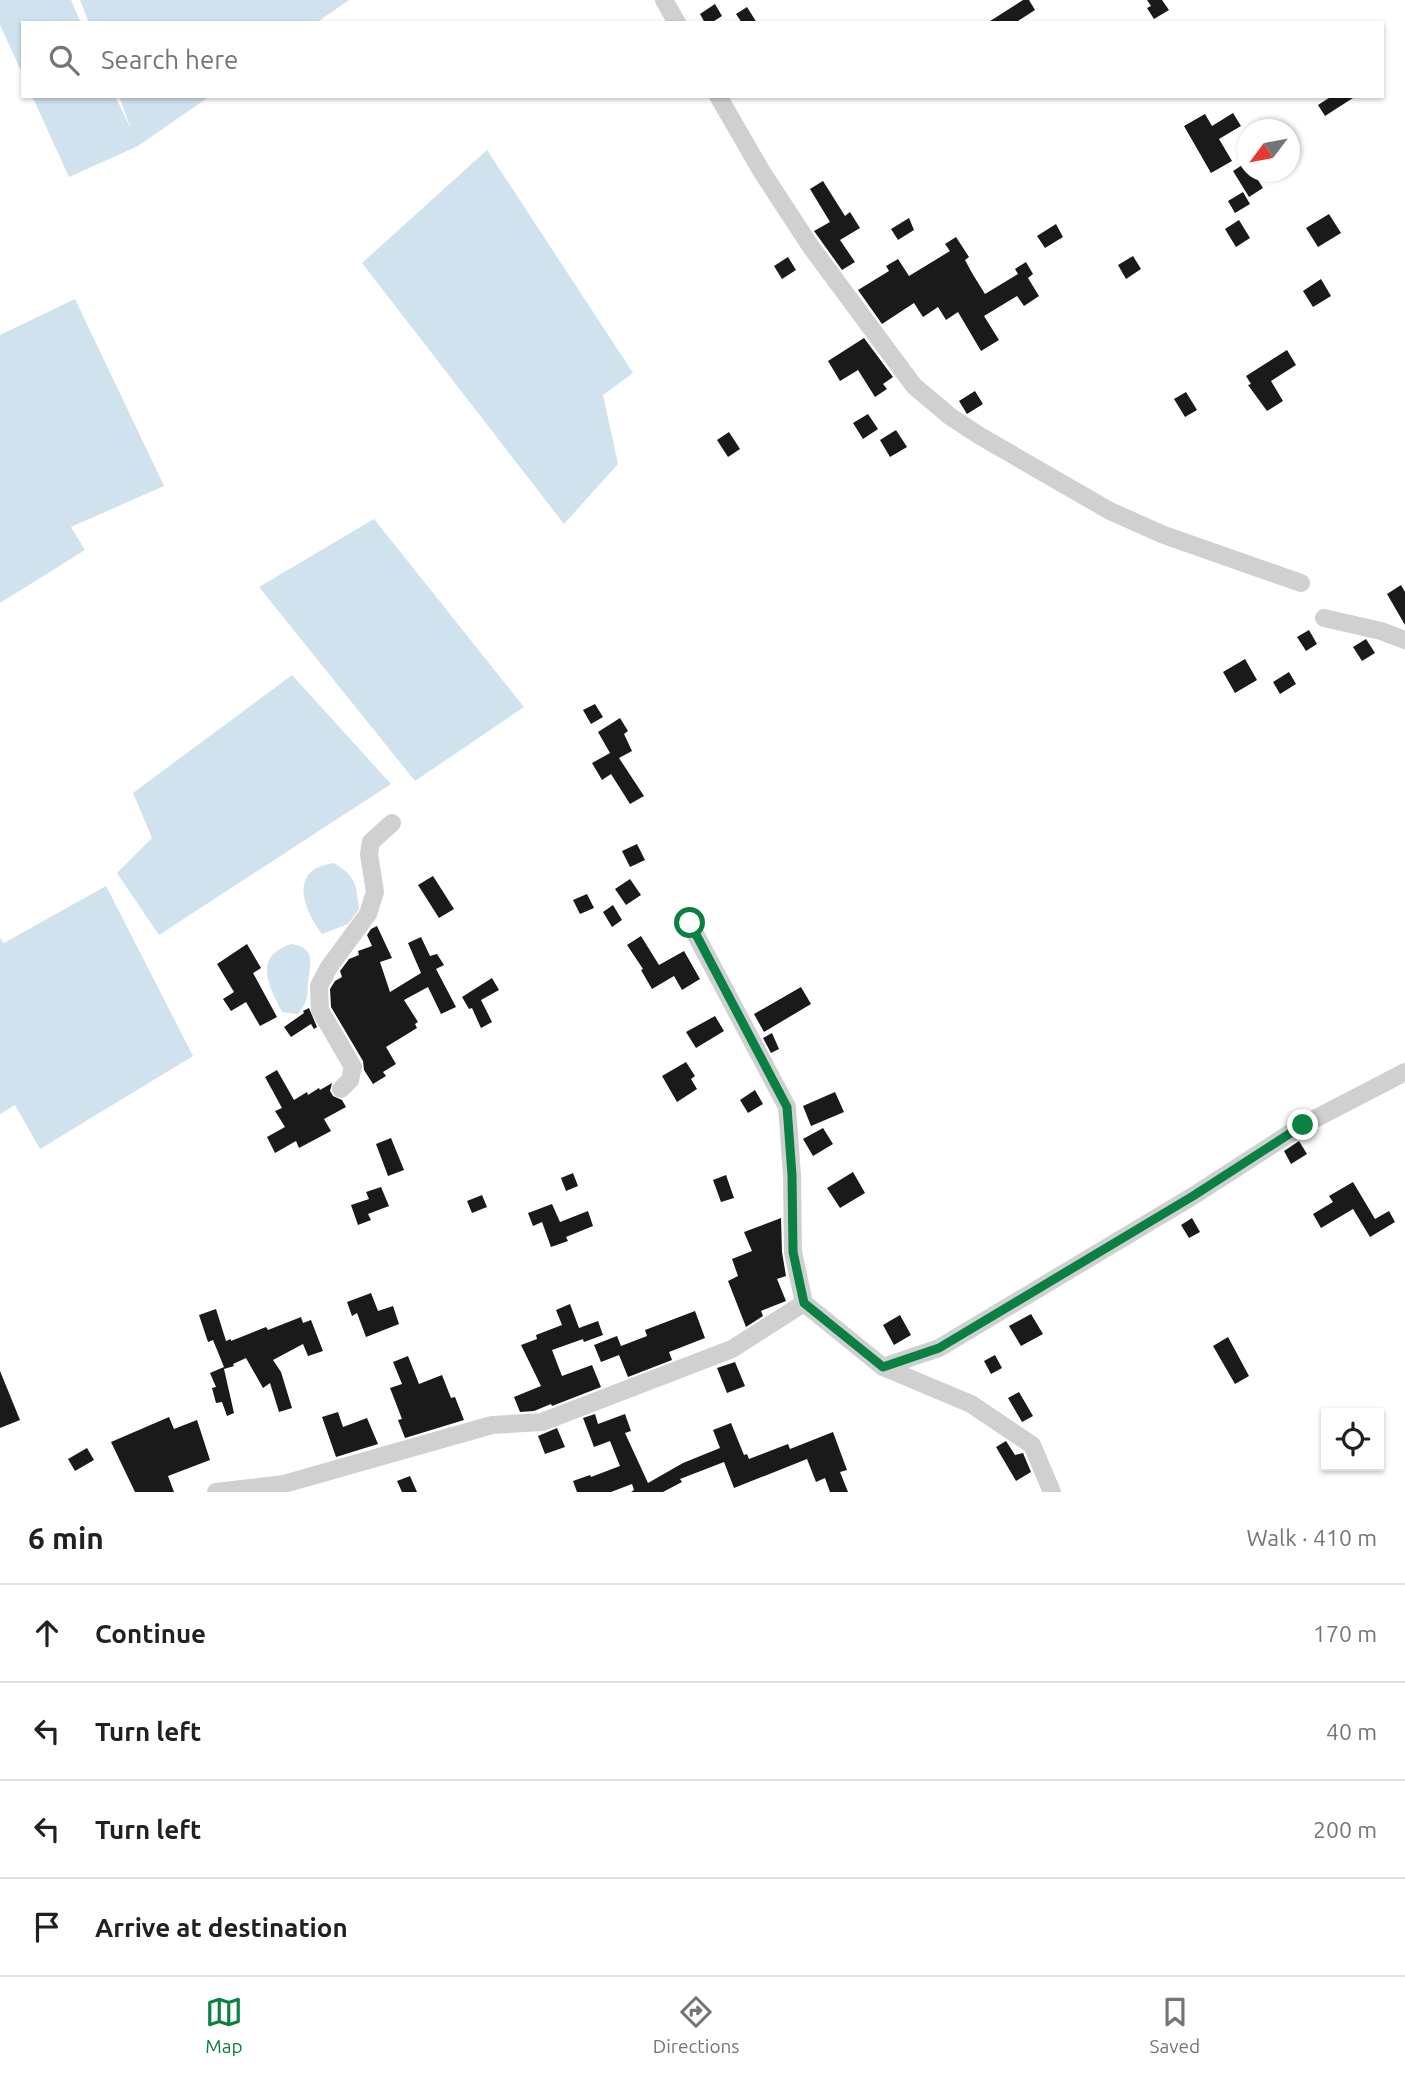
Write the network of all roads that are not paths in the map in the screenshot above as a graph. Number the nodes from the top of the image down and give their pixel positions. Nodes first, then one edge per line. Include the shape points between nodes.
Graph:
1 (664, 0) edge
2 (676, 21) edge
3 (720, 98) edge
4 (1301, 583) dead end
5 (1324, 618) dead end
6 (1405, 640) edge
7 (392, 823) dead end
8 (690, 923) dead end
9 (1405, 1072) edge
10 (341, 1089) dead end
11 (804, 1303) junction
12 (883, 1367) junction
13 (216, 1492) edge
14 (1052, 1492) edge

1 - 2 street
3 - 4 street via 811,247 914,386 980,436 1111,510 1164,535
5 - 6 street
7 - 10 street via 371,842 376,892 368,914 319,986 320,1010 352,1067 350,1080
8 - 11 street via 787,1107 793,1252
9 - 12 street via 1303,1125 939,1348
11 - 12 street
11 - 13 street via 732,1349 542,1422 492,1425 284,1484
12 - 14 street via 971,1404 1032,1445

